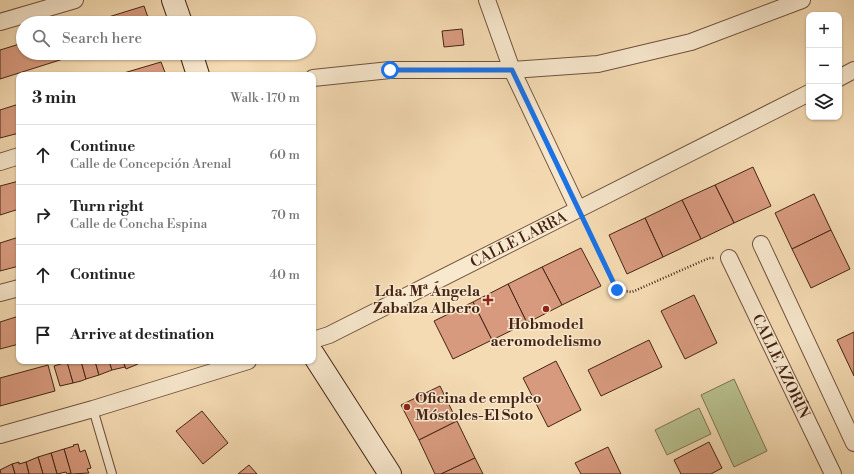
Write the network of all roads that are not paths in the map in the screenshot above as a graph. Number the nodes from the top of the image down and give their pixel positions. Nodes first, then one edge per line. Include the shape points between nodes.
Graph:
1 (75, 0) edge
2 (173, 0) edge
3 (487, 0) edge
4 (802, 0) edge
5 (20, 16) edge
6 (179, 16) edge
7 (16, 17) edge
8 (0, 22) edge
9 (193, 60) edge
10 (512, 70) junction
11 (854, 70) edge
12 (197, 72) edge
13 (842, 76) edge
14 (316, 78) edge
15 (806, 95) edge
16 (16, 157) edge
17 (0, 162) edge
18 (578, 209) junction
19 (761, 244) dead end
20 (729, 258) road end
21 (16, 289) edge
22 (0, 293) edge
23 (316, 339) edge
24 (316, 359) edge
25 (238, 364) edge
26 (93, 409) junction
27 (0, 435) edge
28 (854, 443) edge
29 (112, 474) edge
30 (390, 474) edge
31 (833, 474) edge

1 - 5 street
2 - 6 street
3 - 10 street
4 - 10 street via 691,42 598,64
7 - 8 street
9 - 12 street
10 - 14 street via 390,70
10 - 18 street
11 - 13 street
15 - 18 street, CALLE LARRA
16 - 17 street
18 - 23 street, CALLE LARRA via 329,335
19 - 28 street
20 - 31 street, CALLE AZORÍN
21 - 22 street
24 - 30 street
25 - 26 street
26 - 27 street
26 - 29 lane

